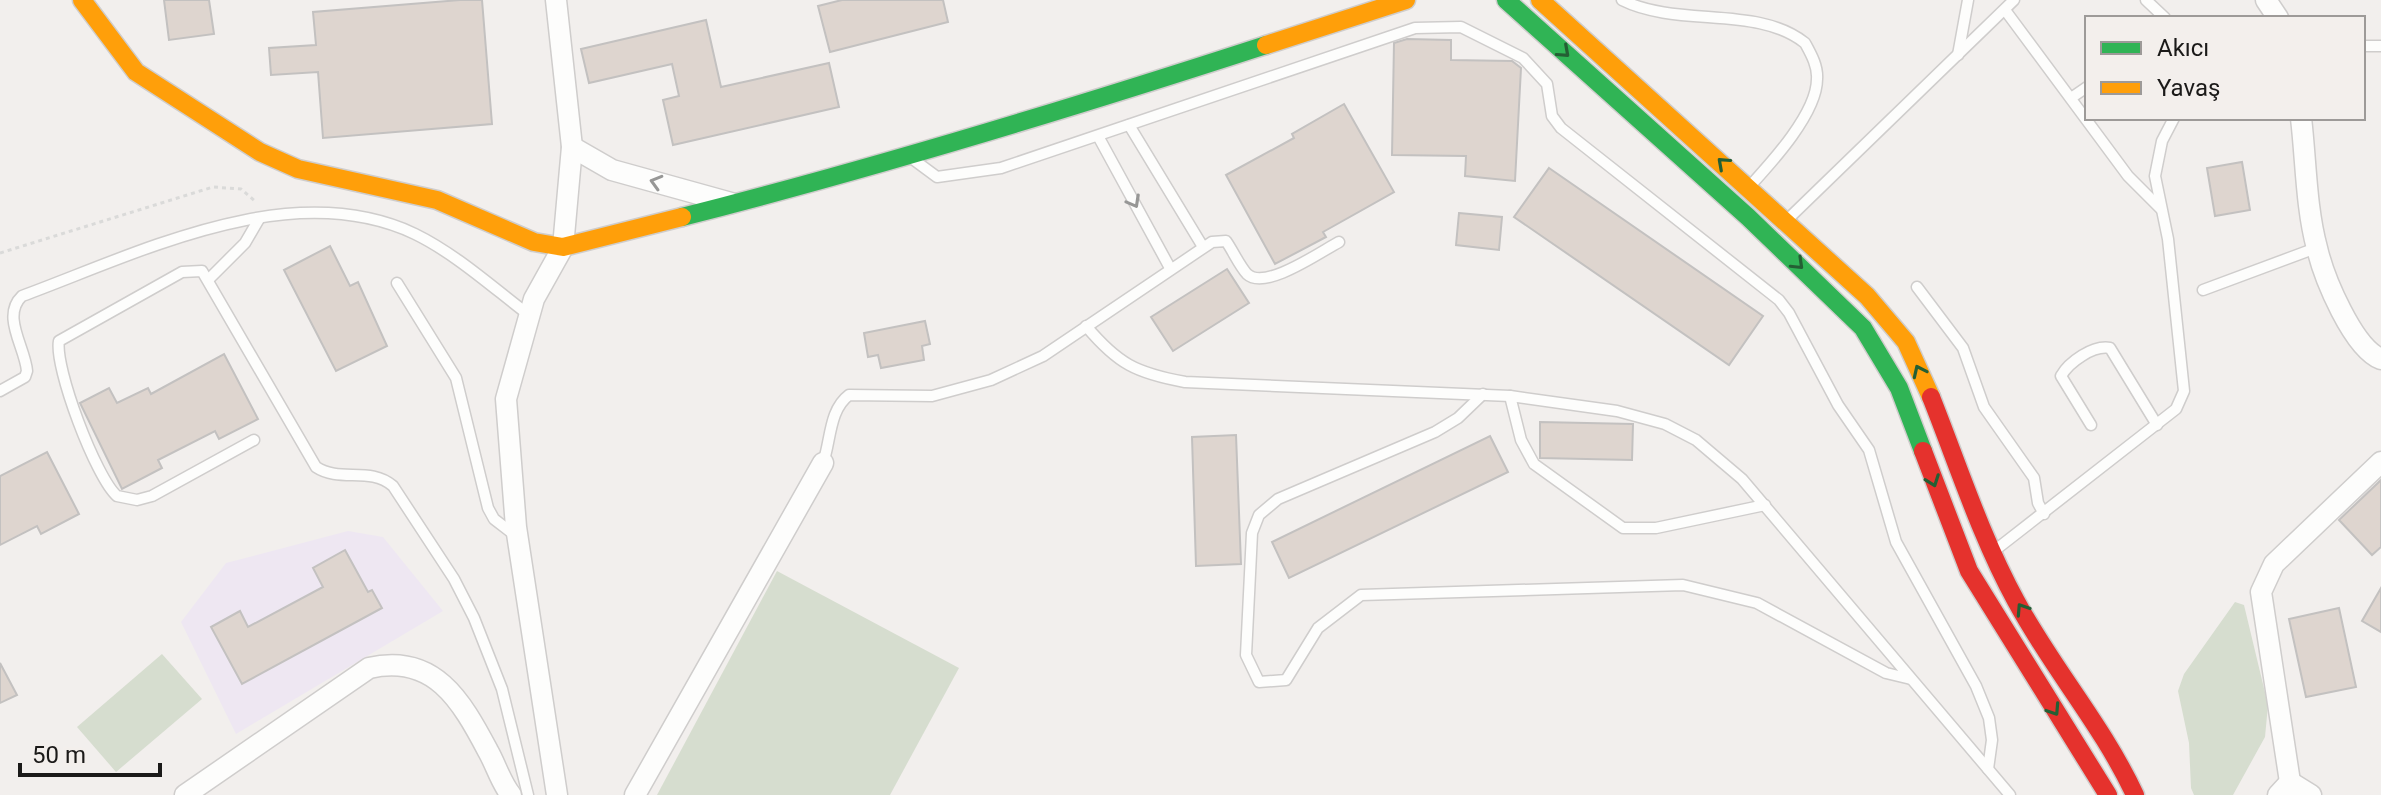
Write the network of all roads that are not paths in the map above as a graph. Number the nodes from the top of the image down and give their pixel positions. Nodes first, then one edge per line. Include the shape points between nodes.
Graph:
1 (82, 0) edge
2 (556, 0) edge
3 (1406, 0) edge
4 (1506, 0) edge
5 (1540, 0) edge
6 (1622, 0) edge
7 (1968, 0) edge
8 (2014, 0) edge
9 (2146, 0) edge
10 (2005, 10) junction
11 (2163, 16) edge
12 (1958, 55) junction
13 (2085, 88) edge
14 (2071, 98) junction
15 (2085, 117) edge
16 (2087, 120) edge
17 (2173, 120) edge
18 (2301, 120) edge
19 (1129, 125) junction
20 (1098, 136) junction
21 (572, 147) junction
22 (909, 156) junction
23 (1750, 187) junction
24 (731, 203) junction
25 (1733, 203) junction
26 (2161, 209) junction
27 (263, 218) junction
28 (1786, 221) junction
29 (1769, 237) junction
30 (1339, 242) dead end
31 (563, 247) junction
32 (1203, 247) junction
33 (2316, 248) junction
34 (1170, 268) junction
35 (209, 279) junction
36 (397, 283) dead end
37 (1917, 287) dead end
38 (2203, 290) dead end
39 (529, 315) junction
40 (1086, 326) junction
41 (2381, 359) edge
42 (0, 391) edge
43 (1483, 394) junction
44 (1510, 396) junction
45 (2091, 425) dead end
46 (2157, 425) junction
47 (254, 440) dead end
48 (2381, 462) edge
49 (823, 463) joint
50 (1765, 505) junction
51 (2044, 514) junction
52 (517, 537) junction
53 (1992, 552) junction
54 (1911, 679) junction
55 (1988, 769) junction
56 (2284, 788) edge
57 (553, 793) edge
58 (185, 795) edge
59 (511, 795) edge
60 (528, 795) edge
61 (635, 795) edge
62 (2010, 795) edge
63 (2108, 795) edge
64 (2135, 795) edge
65 (2311, 795) edge

1 - 31 main road via 136,72 260,152 298,169 437,200 534,242
2 - 21 street
3 - 22 main road
4 -> 25 main road
23 -> 5 main road
6 - 23 lane via 1655,13 1772,25 1805,43 1818,77 1812,99 1777,157
7 - 12 lane
8 - 10 lane
9 - 11 lane
10 - 12 lane
10 - 14 lane
12 - 28 lane
13 - 14 lane
14 - 15 lane
16 - 26 lane via 2135,186
17 - 26 lane via 2158,153 2155,176
18 - 33 street
19 - 20 lane
19 - 32 lane
19 - 55 lane via 1415,28 1461,27 1523,58 1547,84 1552,116 1561,128 1789,313 1838,405 1869,450 1896,542 1976,686 1989,718
20 - 22 lane via 1001,168 952,177 926,173
20 -> 34 lane
24 -> 21 street via 612,170
21 - 31 street
22 - 24 main road
23 - 25 lane
23 - 28 main road
24 - 31 main road
25 - 29 main road
26 - 46 lane via 2184,391 2176,409
27 - 35 lane
27 - 39 lane via 338,216 413,233
27 - 42 lane via 206,228 22,296 13,320 26,361 25,377
28 - 29 lane
53 -> 28 main road via 1906,342 1867,296
29 -> 63 main road via 1863,328 1880,353 1899,388 1969,571
30 - 32 lane via 1265,279 1248,275 1226,241
31 - 39 street
32 - 34 lane
33 - 38 lane
33 - 41 street via 2351,330 2370,354
34 - 40 lane
35 - 47 lane via 202,271 182,272 69,335 59,341 60,366 102,477 117,496 152,496
35 - 60 lane via 316,467 335,474 382,477 454,579 502,689
36 - 52 lane via 456,378 488,508
37 - 51 lane via 1963,348 1984,407 2034,478
39 - 52 street via 506,399
40 - 43 lane via 1107,351 1136,371 1185,382
40 - 49 lane via 1043,356 959,390 932,396 849,395 839,402
43 - 44 lane
43 - 54 lane via 1435,432 1293,492 1259,515 1252,533 1246,626 1246,655 1259,682 1286,680 1318,628 1361,595 1683,585 1757,603 1886,673
44 - 50 lane via 1617,411 1665,424 1716,455
44 - 50 lane via 1521,440 1534,464 1623,528 1656,528
45 - 46 lane via 2061,376 2092,349 2102,347 2110,348
46 - 51 lane
48 - 56 street via 2274,564 2263,581
49 - 61 street
50 - 54 lane
51 - 53 lane
52 - 57 street
64 -> 53 main road via 2017,603
54 - 55 lane
55 - 62 lane
56 - 65 street
58 - 59 street via 369,668 392,663 425,670 443,685

